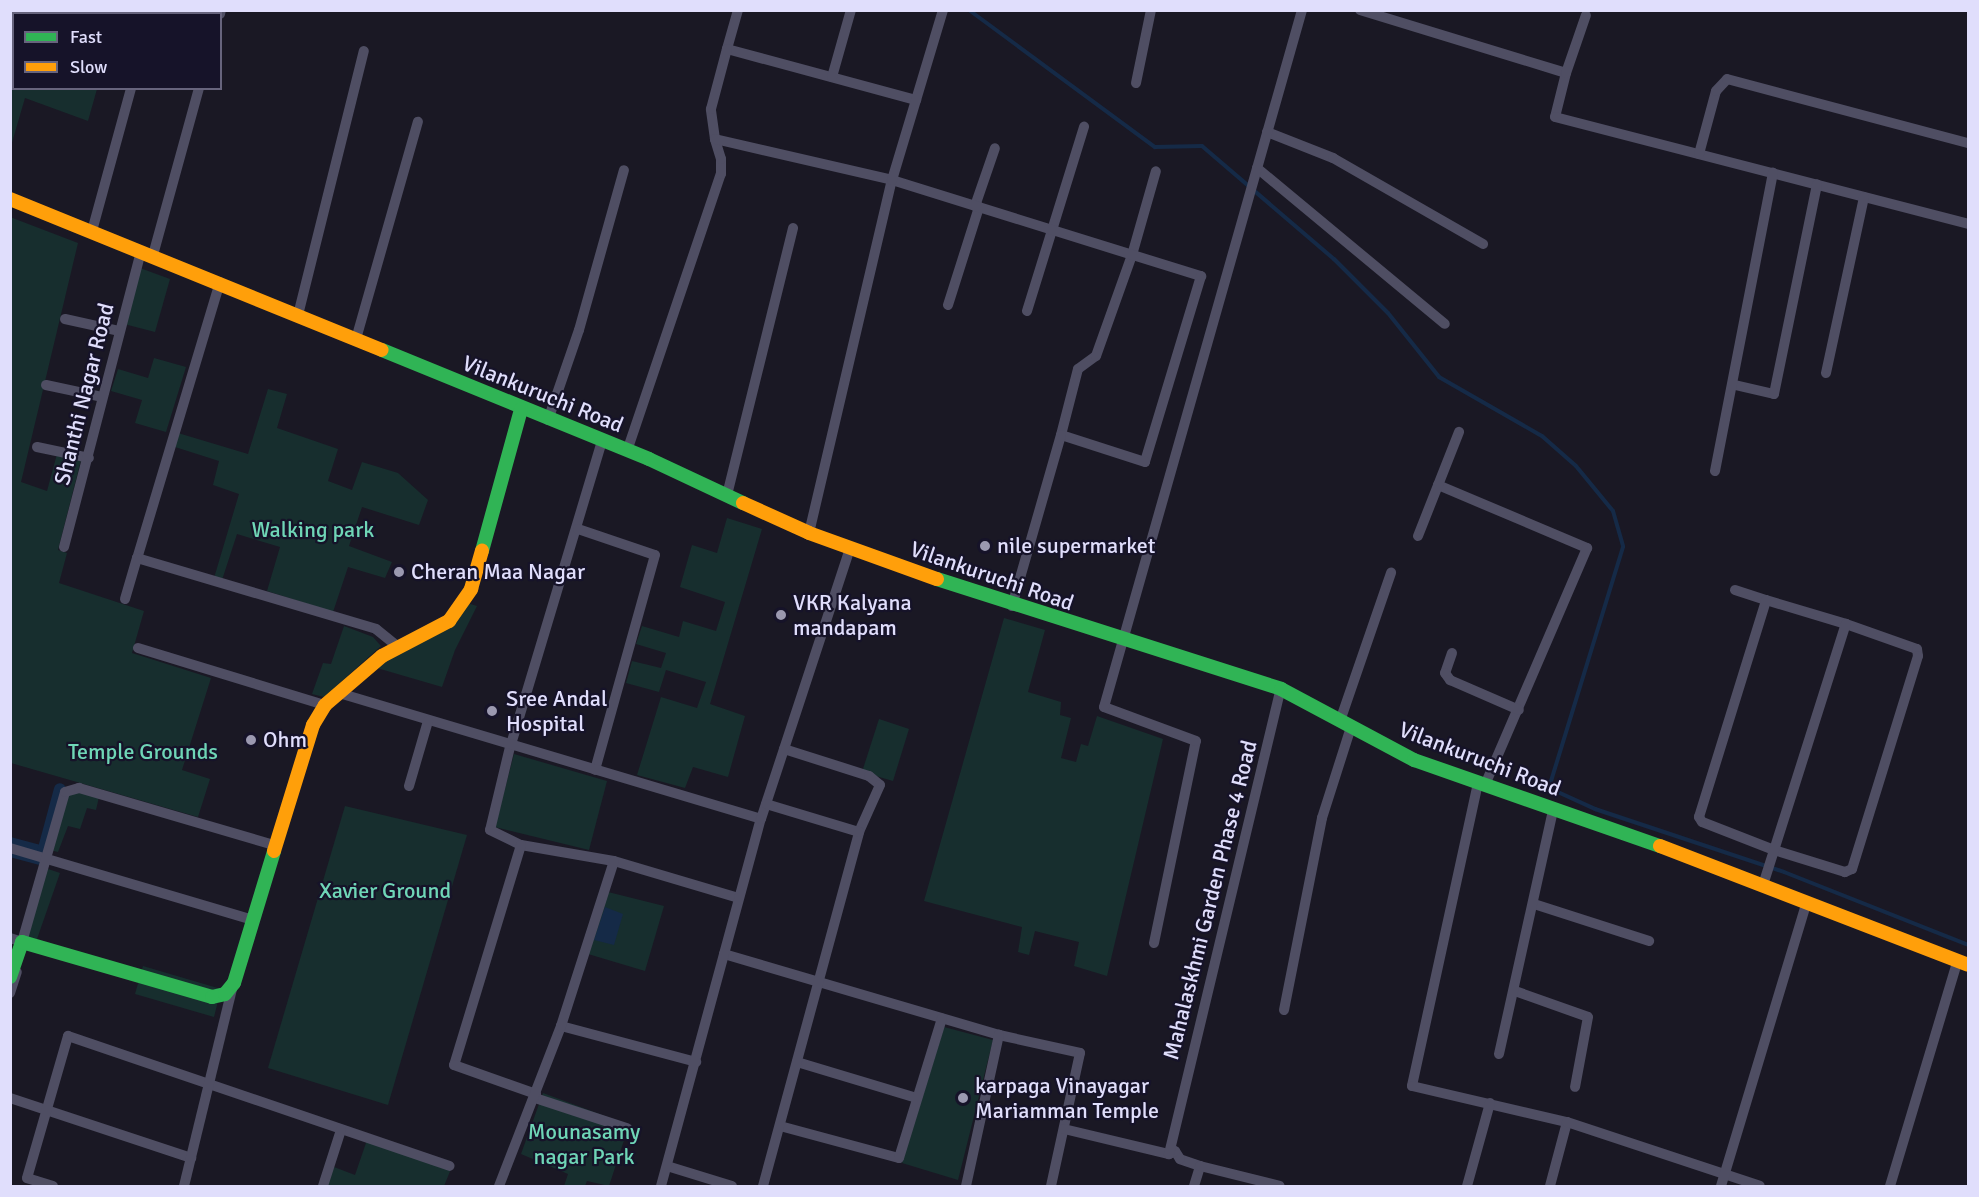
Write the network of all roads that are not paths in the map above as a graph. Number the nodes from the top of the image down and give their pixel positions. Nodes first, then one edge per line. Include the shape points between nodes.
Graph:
1 (738, 10) edge
2 (851, 10) edge
3 (943, 10) edge
4 (1151, 10) edge
5 (1302, 10) edge
6 (1360, 10) edge
7 (1586, 15) dead end
8 (727, 49) junction
9 (364, 51) dead end
10 (1566, 73) junction
11 (832, 77) junction
12 (1136, 83) dead end
13 (130, 90) edge
14 (198, 90) edge
15 (916, 100) junction
16 (418, 122) dead end
17 (1084, 127) dead end
18 (1267, 132) junction
19 (715, 139) junction
20 (1968, 144) edge
21 (995, 148) dead end
22 (1699, 154) junction
23 (1257, 168) junction
24 (624, 170) dead end
25 (1156, 171) dead end
26 (1773, 173) junction
27 (892, 180) junction
28 (1817, 184) junction
29 (1864, 196) junction
30 (10, 199) edge
31 (977, 207) junction
32 (1968, 224) edge
33 (793, 228) dead end
34 (1051, 230) junction
35 (92, 231) junction
36 (1483, 244) dead end
37 (147, 253) junction
38 (1132, 255) junction
39 (219, 282) junction
40 (948, 305) dead end
41 (1027, 311) dead end
42 (298, 315) junction
43 (65, 319) dead end
44 (1445, 324) dead end
45 (119, 331) junction
46 (356, 339) junction
47 (1826, 373) dead end
48 (46, 384) dead end
49 (1735, 385) junction
50 (102, 397) junction
51 (521, 409) junction
52 (548, 420) junction
53 (1459, 432) dead end
54 (1061, 435) junction
55 (602, 441) junction
56 (37, 447) dead end
57 (627, 451) junction
58 (89, 458) junction
59 (1715, 471) dead end
60 (1438, 485) junction
61 (727, 495) junction
62 (578, 529) junction
63 (809, 533) junction
64 (1418, 536) dead end
65 (64, 547) dead end
66 (850, 549) junction
67 (137, 558) junction
68 (1391, 573) dead end
69 (1736, 591) dead end
70 (125, 599) dead end
71 (1766, 600) junction
72 (1012, 606) junction
73 (1846, 624) junction
74 (1121, 640) junction
75 (397, 646) junction
76 (138, 648) dead end
77 (1452, 653) dead end
78 (1281, 689) junction
79 (339, 693) junction
80 (325, 705) junction
81 (1519, 710) junction
82 (428, 721) junction
83 (1345, 724) junction
84 (510, 747) junction
85 (784, 749) junction
86 (595, 770) junction
87 (1482, 784) junction
88 (409, 786) dead end
89 (766, 804) junction
90 (1553, 811) junction
91 (761, 819) junction
92 (859, 832) junction
93 (274, 845) junction
94 (521, 845) junction
95 (10, 848) edge
96 (1773, 854) junction
97 (46, 859) junction
98 (614, 861) junction
99 (1763, 885) junction
100 (739, 898) junction
101 (1534, 904) junction
102 (1806, 904) junction
103 (253, 920) junction
104 (20, 941) edge
105 (1649, 941) dead end
106 (1154, 943) dead end
107 (724, 954) junction
108 (1963, 963) edge
109 (10, 977) edge
110 (234, 983) junction
111 (819, 983) junction
112 (1515, 991) junction
113 (10, 993) edge
114 (1284, 1010) dead end
115 (942, 1018) junction
116 (561, 1026) junction
117 (999, 1035) junction
118 (1499, 1054) dead end
119 (696, 1062) junction
120 (796, 1062) junction
121 (209, 1084) junction
122 (1575, 1087) dead end
123 (535, 1096) junction
124 (10, 1098) edge
125 (916, 1098) junction
126 (1490, 1103) junction
127 (47, 1110) junction
128 (1567, 1122) junction
129 (780, 1126) junction
130 (627, 1128) dead end
131 (1064, 1129) junction
132 (341, 1130) junction
133 (1169, 1154) junction
134 (191, 1158) junction
135 (449, 1166) dead end
136 (668, 1166) junction
137 (1200, 1166) junction
138 (1723, 1181) edge
139 (53, 1186) edge
140 (184, 1186) edge
141 (323, 1186) edge
142 (500, 1186) edge
143 (661, 1186) edge
144 (732, 1186) edge
145 (763, 1186) edge
146 (966, 1186) edge
147 (1051, 1186) edge
148 (1194, 1186) edge
149 (1280, 1186) edge
150 (1467, 1186) edge
151 (1550, 1186) edge
152 (1760, 1186) edge
153 (1890, 1186) edge

1 - 8 street
2 - 11 street
3 - 15 street
4 - 12 street
5 - 18 street
6 - 10 street
7 - 10 street
8 - 11 street
8 - 19 street via 711,109
9 - 42 street
10 - 22 street via 1555,117
11 - 15 street
13 - 35 street
14 - 37 street, Shanthi Nagar Road
15 - 27 street
16 - 46 street
17 - 34 street
18 - 23 street
18 - 36 street via 1333,158
19 - 27 street
19 - 57 street via 721,174
20 - 22 street via 1727,79 1716,91
21 - 31 street
22 - 26 street
23 - 44 street
23 - 74 street
24 - 52 street via 579,330
25 - 38 street
26 - 28 street
26 - 49 street
27 - 31 street
27 - 63 street
28 - 29 street
28 - 49 street via 1774,394
29 - 32 street
29 - 47 street
30 - 35 main road, Vilankuruchi Road
31 - 34 street
31 - 40 street
33 - 61 street
34 - 38 street
34 - 41 street
35 - 37 main road, Vilankuruchi Road
37 - 39 main road, Vilankuruchi Road
37 - 45 street, Shanthi Nagar Road
38 - 54 street via 1096,356 1078,369
38 - 54 street via 1201,276 1145,462
39 - 42 main road, Vilankuruchi Road
39 - 67 street
42 - 46 main road, Vilankuruchi Road
43 - 45 street
45 - 50 street, Shanthi Nagar Road
46 - 51 main road, Vilankuruchi Road
48 - 50 street
49 - 59 street
50 - 58 street, Shanthi Nagar Road
51 - 52 main road, Vilankuruchi Road
51 - 75 main road via 471,589 449,621
52 - 55 main road, Vilankuruchi Road
53 - 60 street
54 - 72 street
55 - 57 main road, Vilankuruchi Road
55 - 62 street
56 - 58 street
57 - 61 main road, Vilankuruchi Road
58 - 65 street, Shanthi Nagar Road
60 - 64 street
60 - 81 street via 1587,548
61 - 63 main road, Vilankuruchi Road
62 - 84 street
62 - 86 street via 655,555
63 - 66 main road, Vilankuruchi Road
66 - 72 main road, Vilankuruchi Road
66 - 85 street
67 - 70 street
67 - 75 street via 376,629
68 - 83 street
69 - 71 street
71 - 73 street
71 - 96 street via 1699,817 1702,822
72 - 74 main road, Vilankuruchi Road
73 - 96 street
73 - 96 street via 1917,649 1918,656 1852,869 1845,872
74 - 78 main road, Vilankuruchi Road
74 - 106 street via 1104,707 1196,741
75 - 79 main road
76 - 80 street
77 - 81 street via 1445,673 1450,680
78 - 83 main road, Vilankuruchi Road
78 - 133 street, Mahalaskhmi Garden Phase 4 Road
79 - 80 main road
79 - 82 street
80 - 93 main road via 313,725
81 - 87 street
82 - 84 street
82 - 88 street
83 - 87 main road, Vilankuruchi Road via 1414,760
83 - 114 street
84 - 86 street
84 - 94 street via 490,830
85 - 89 street
85 - 92 street via 869,776 880,785
86 - 91 street
87 - 90 main road, Vilankuruchi Road
87 - 126 street via 1412,1086
89 - 91 street
89 - 92 street
90 - 99 main road, Vilankuruchi Road
90 - 101 street
91 - 100 street
92 - 111 street
93 - 97 street via 79,788 65,792
93 - 103 main road
94 - 98 street
94 - 123 street via 454,1065
95 - 97 street
96 - 99 street
97 - 103 street
97 - 104 street
98 - 100 street
98 - 116 street
99 - 102 main road, Vilankuruchi Road
100 - 107 street
101 - 105 street
101 - 112 street
102 - 108 main road, Vilankuruchi Road
102 - 138 street
103 - 110 main road
104 - 109 main road
104 - 110 main road via 212,998 225,994
104 - 113 street
107 - 111 street
107 - 119 street
108 - 153 street
110 - 121 street
111 - 115 street
111 - 120 street
112 - 118 street
112 - 122 street via 1588,1017
115 - 117 street
115 - 125 street
116 - 119 street
116 - 123 street
117 - 131 street via 1080,1053
117 - 146 street
119 - 136 street
120 - 125 street
120 - 129 street
121 - 127 street via 68,1036
121 - 132 street
121 - 134 street
123 - 130 street
123 - 142 street
124 - 127 street
125 - 129 street via 899,1158
126 - 128 street
126 - 150 street
127 - 134 street
127 - 139 street via 27,1178
128 - 138 street
128 - 151 street
129 - 145 street
131 - 133 street
131 - 147 street
132 - 135 street
132 - 141 street
133 - 137 street via 1175,1151 1180,1159
134 - 140 street
136 - 143 street
136 - 144 street
137 - 148 street
137 - 149 street
138 - 152 street

